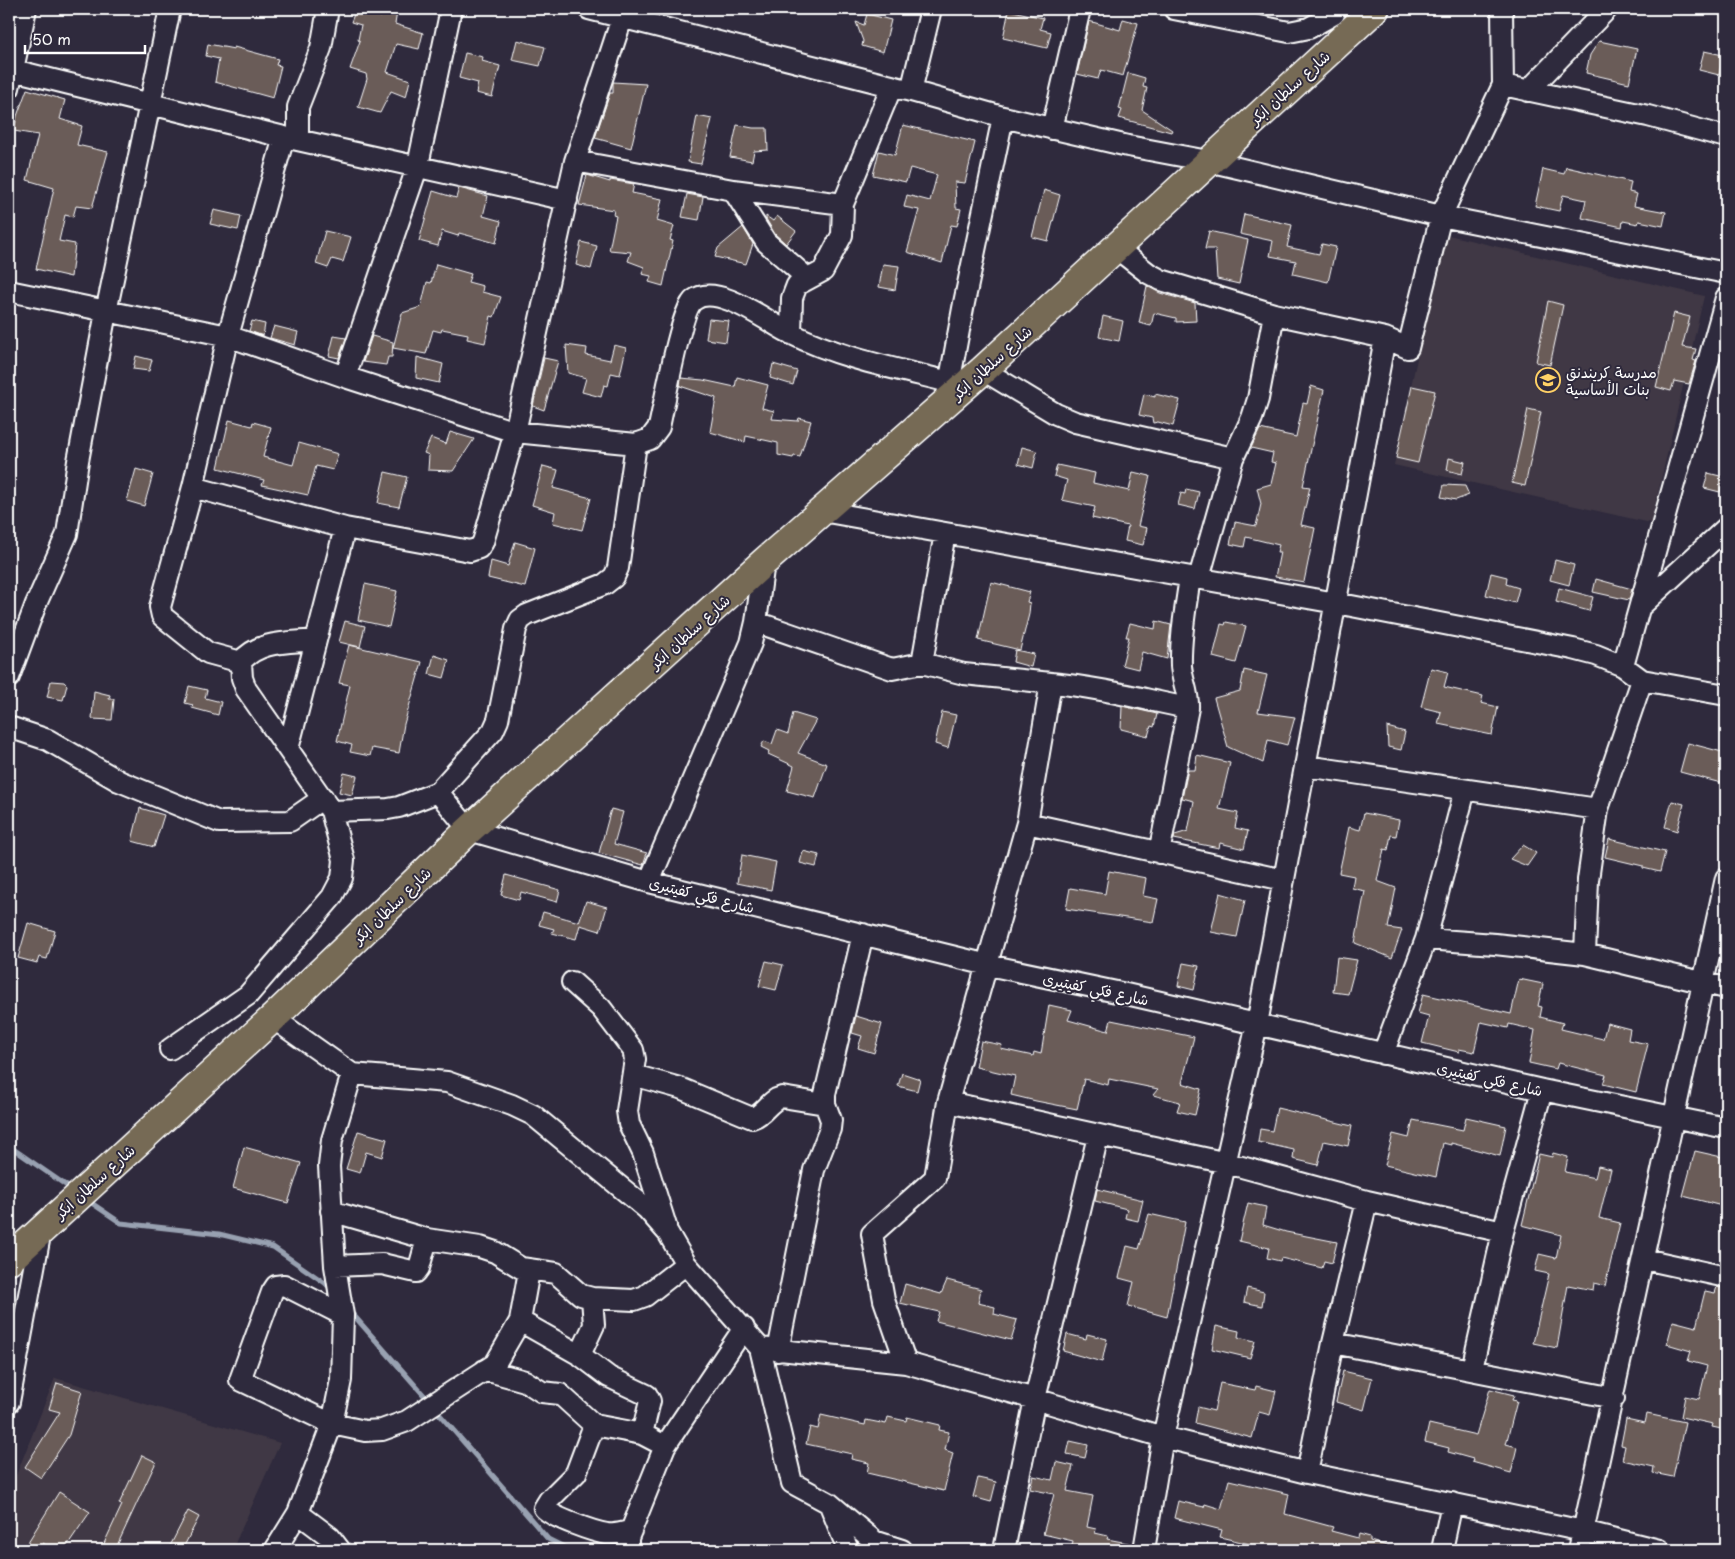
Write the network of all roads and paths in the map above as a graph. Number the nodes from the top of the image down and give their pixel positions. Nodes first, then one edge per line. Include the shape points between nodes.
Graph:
1 (26, 9) edge
2 (170, 9) edge
3 (328, 9) edge
4 (451, 9) edge
5 (589, 9) edge
6 (931, 9) edge
7 (1080, 9) edge
8 (1174, 9) edge
9 (1374, 9) edge
10 (1502, 9) edge
11 (1607, 9) edge
12 (1336, 11) edge
13 (623, 13) edge
14 (1216, 13) edge
15 (1326, 54) junction
16 (10, 76) edge
17 (1503, 85) junction
18 (901, 89) junction
19 (1528, 91) junction
20 (150, 103) junction
21 (1003, 117) junction
22 (1052, 128) junction
23 (1726, 137) edge
24 (291, 138) junction
25 (1208, 161) junction
26 (575, 162) junction
27 (418, 165) junction
28 (733, 190) junction
29 (567, 200) junction
30 (843, 204) junction
31 (1441, 216) junction
32 (1115, 247) junction
33 (1726, 273) edge
34 (807, 278) junction
35 (9, 291) edge
36 (1726, 298) edge
37 (106, 312) junction
38 (1274, 314) junction
39 (791, 334) junction
40 (228, 336) junction
41 (1385, 338) junction
42 (983, 370) junction
43 (345, 377) junction
44 (948, 392) junction
45 (515, 432) junction
46 (636, 444) junction
47 (1233, 458) junction
48 (193, 487) junction
49 (822, 511) junction
50 (345, 528) junction
51 (1726, 528) edge
52 (945, 533) junction
53 (764, 562) junction
54 (1195, 577) junction
55 (1336, 603) junction
56 (1641, 606) junction
57 (756, 622) junction
58 (316, 640) junction
59 (241, 662) junction
60 (922, 663) junction
61 (1622, 666) junction
62 (9, 677) edge
63 (1642, 680) junction
64 (1050, 683) junction
65 (1726, 695) edge
66 (1188, 708) junction
67 (9, 727) edge
68 (288, 748) junction
69 (1306, 766) junction
70 (1466, 790) junction
71 (438, 792) junction
72 (327, 804) junction
73 (1598, 809) junction
74 (1027, 823) junction
75 (469, 830) junction
76 (1159, 853) junction
77 (1726, 878) edge
78 (1284, 880) junction
79 (649, 882) junction
80 (863, 934) junction
81 (1426, 939) junction
82 (1585, 954) junction
83 (988, 965) junction
84 (572, 982) dead end
85 (1704, 984) junction
86 (1726, 988) edge
87 (273, 1018) junction
88 (1257, 1024) junction
89 (170, 1049) dead end
90 (1383, 1054) junction
91 (352, 1074) junction
92 (633, 1075) junction
93 (1542, 1090) junction
94 (948, 1102) junction
95 (825, 1104) junction
96 (1676, 1118) junction
97 (1726, 1128) edge
98 (1098, 1136) junction
99 (1227, 1163) junction
100 (1367, 1201) junction
101 (331, 1211) junction
102 (41, 1230) junction
103 (668, 1232) junction
104 (1503, 1232) junction
105 (427, 1239) junction
106 (1644, 1259) junction
107 (9, 1260) edge
108 (686, 1264) junction
109 (335, 1266) junction
110 (529, 1270) junction
111 (1726, 1277) edge
112 (592, 1298) junction
113 (343, 1315) junction
114 (520, 1320) junction
115 (744, 1328) junction
116 (1333, 1343) junction
117 (769, 1349) junction
118 (580, 1355) junction
119 (906, 1363) junction
120 (1472, 1369) junction
121 (486, 1370) junction
122 (1035, 1398) junction
123 (1614, 1398) junction
124 (9, 1402) edge
125 (332, 1424) junction
126 (594, 1425) junction
127 (642, 1434) junction
128 (1163, 1437) junction
129 (666, 1446) junction
130 (1307, 1473) junction
131 (829, 1503) junction
132 (1452, 1503) junction
133 (298, 1514) junction
134 (629, 1540) edge
135 (1581, 1541) edge
136 (275, 1550) edge
137 (340, 1550) edge
138 (612, 1550) edge
139 (848, 1550) edge
140 (902, 1550) edge
141 (1004, 1550) edge
142 (1144, 1550) edge
143 (1442, 1550) edge
144 (1659, 1550) edge

1 - 16 street
2 - 20 street
3 - 24 street via 321,48 298,107
4 - 27 street
5 - 13 street
6 - 18 street
7 - 22 street
8 - 14 street
9 - 15 highway, شارع سلطان ابكر
10 - 17 street
11 - 19 street
12 - 14 street via 1309,28 1288,32
12 - 15 street
13 - 18 street
13 - 26 street
15 - 25 highway, شارع سلطان ابكر
16 - 20 street
17 - 19 street
17 - 31 street
18 - 21 street
18 - 30 street
19 - 23 street via 1648,116
20 - 24 street
20 - 37 street
21 - 22 street
21 - 44 street
22 - 25 street
24 - 27 street
24 - 40 street
25 - 31 street
25 - 32 highway, شارع سلطان ابكر
26 - 28 street
26 - 29 street
27 - 29 street
27 - 43 street
28 - 30 street
28 - 34 street via 766,242
29 - 45 street
30 - 34 street via 842,235 824,271
31 - 33 street
31 - 41 street via 1408,348
32 - 38 street via 1162,280
32 - 42 highway, شارع سلطان ابكر
34 - 39 street via 797,285 792,298
35 - 37 street
36 - 56 street
37 - 40 street
37 - 62 street via 67,534
38 - 41 street
38 - 47 street via 1258,399
39 - 44 street
39 - 46 street via 727,298 705,294 693,300 685,317 659,427 650,439
40 - 43 street
40 - 48 street
41 - 55 street
42 - 44 highway, شارع سلطان ابكر
42 - 47 street via 1056,414 1076,422
43 - 45 street
44 - 49 highway, شارع سلطان ابكر
45 - 46 street
45 - 50 street via 479,548 470,551
46 - 71 street via 614,577 605,584 527,614 520,620 493,731
47 - 54 street
48 - 50 street
48 - 59 street via 160,607 162,616 208,653
49 - 52 street
49 - 53 highway, شارع سلطان ابكر
50 - 58 street
51 - 56 street
52 - 54 street
52 - 60 street
53 - 57 street
53 - 75 highway, شارع سلطان ابكر
54 - 55 street
54 - 66 street via 1183,623 1181,665
55 - 61 street via 1573,649
55 - 69 street
56 - 61 street
57 - 60 street via 892,669
57 - 79 street via 751,643
58 - 59 street via 257,648
58 - 68 street
59 - 68 street via 246,689
60 - 64 street via 964,674
61 - 63 street
63 - 65 street
63 - 73 street
64 - 66 street via 1121,692
64 - 74 street
66 - 76 street
67 - 72 street via 48,740 119,781 219,822 290,821
68 - 72 street
69 - 70 street
69 - 78 street
70 - 73 street
70 - 81 street
71 - 72 street via 399,807
71 - 75 street
72 - 89 street via 344,860 342,878 332,897 248,995
73 - 82 street via 1588,880
74 - 76 street
74 - 83 street
75 - 79 street, شارع فكي كفيتيرى
75 - 87 highway, شارع سلطان ابكر
76 - 78 street
77 - 85 street
78 - 88 street
79 - 80 street, شارع فكي كفيتيرى
80 - 83 street, شارع فكي كفيتيرى
80 - 95 street
81 - 82 street
81 - 90 street
82 - 85 street
83 - 88 street, شارع فكي كفيتيرى
83 - 94 street
84 - 92 street via 601,1008 633,1050
85 - 86 street
85 - 96 street
87 - 91 street
87 - 102 highway, شارع سلطان ابكر
88 - 90 street, شارع فكي كفيتيرى
88 - 99 street
90 - 93 street, شارع فكي كفيتيرى
91 - 101 street via 332,1140 329,1166
91 - 103 street via 446,1082 526,1112 647,1209
92 - 95 street via 680,1088 747,1117 757,1117 776,1098 782,1097
92 - 103 street via 627,1111 629,1124 643,1154
93 - 96 street, شارع فكي كفيتيرى
93 - 104 street
94 - 98 street
94 - 119 street via 935,1178 872,1234 884,1300
95 - 117 street via 831,1120 830,1129 814,1170
96 - 97 street, شارع فكي كفيتيرى
96 - 106 street
98 - 99 street
98 - 122 street
99 - 100 street
99 - 128 street
100 - 104 street
100 - 116 street
101 - 105 street
101 - 109 street
102 - 107 highway, شارع سلطان ابكر
102 - 124 street
103 - 108 street
104 - 120 street
105 - 109 street via 416,1272 382,1264
105 - 110 street via 480,1247
106 - 111 street
106 - 123 street
108 - 112 street via 634,1300
108 - 115 street
109 - 113 street
110 - 112 street via 556,1273 581,1295
110 - 114 street
112 - 118 street via 594,1325
113 - 125 street via 341,1380
113 - 125 street via 284,1285 276,1286 240,1380
114 - 118 street
114 - 121 street via 502,1355
115 - 117 street
115 - 129 street
116 - 120 street
116 - 130 street
117 - 119 street
117 - 131 street via 792,1483
118 - 127 street via 608,1377 647,1395 650,1401
119 - 122 street
120 - 123 street
121 - 125 street via 407,1421 382,1430 365,1431
121 - 126 street via 525,1381 542,1392 560,1394
122 - 128 street
122 - 141 street
123 - 135 street
125 - 133 street
126 - 127 street
126 - 134 street via 576,1473 544,1508 596,1531
127 - 129 street
128 - 130 street
128 - 142 street
129 - 134 street
130 - 132 street
131 - 139 street
131 - 140 street via 874,1541
132 - 135 street
132 - 143 street
133 - 136 street
133 - 137 street via 330,1538
134 - 138 street
135 - 144 street

